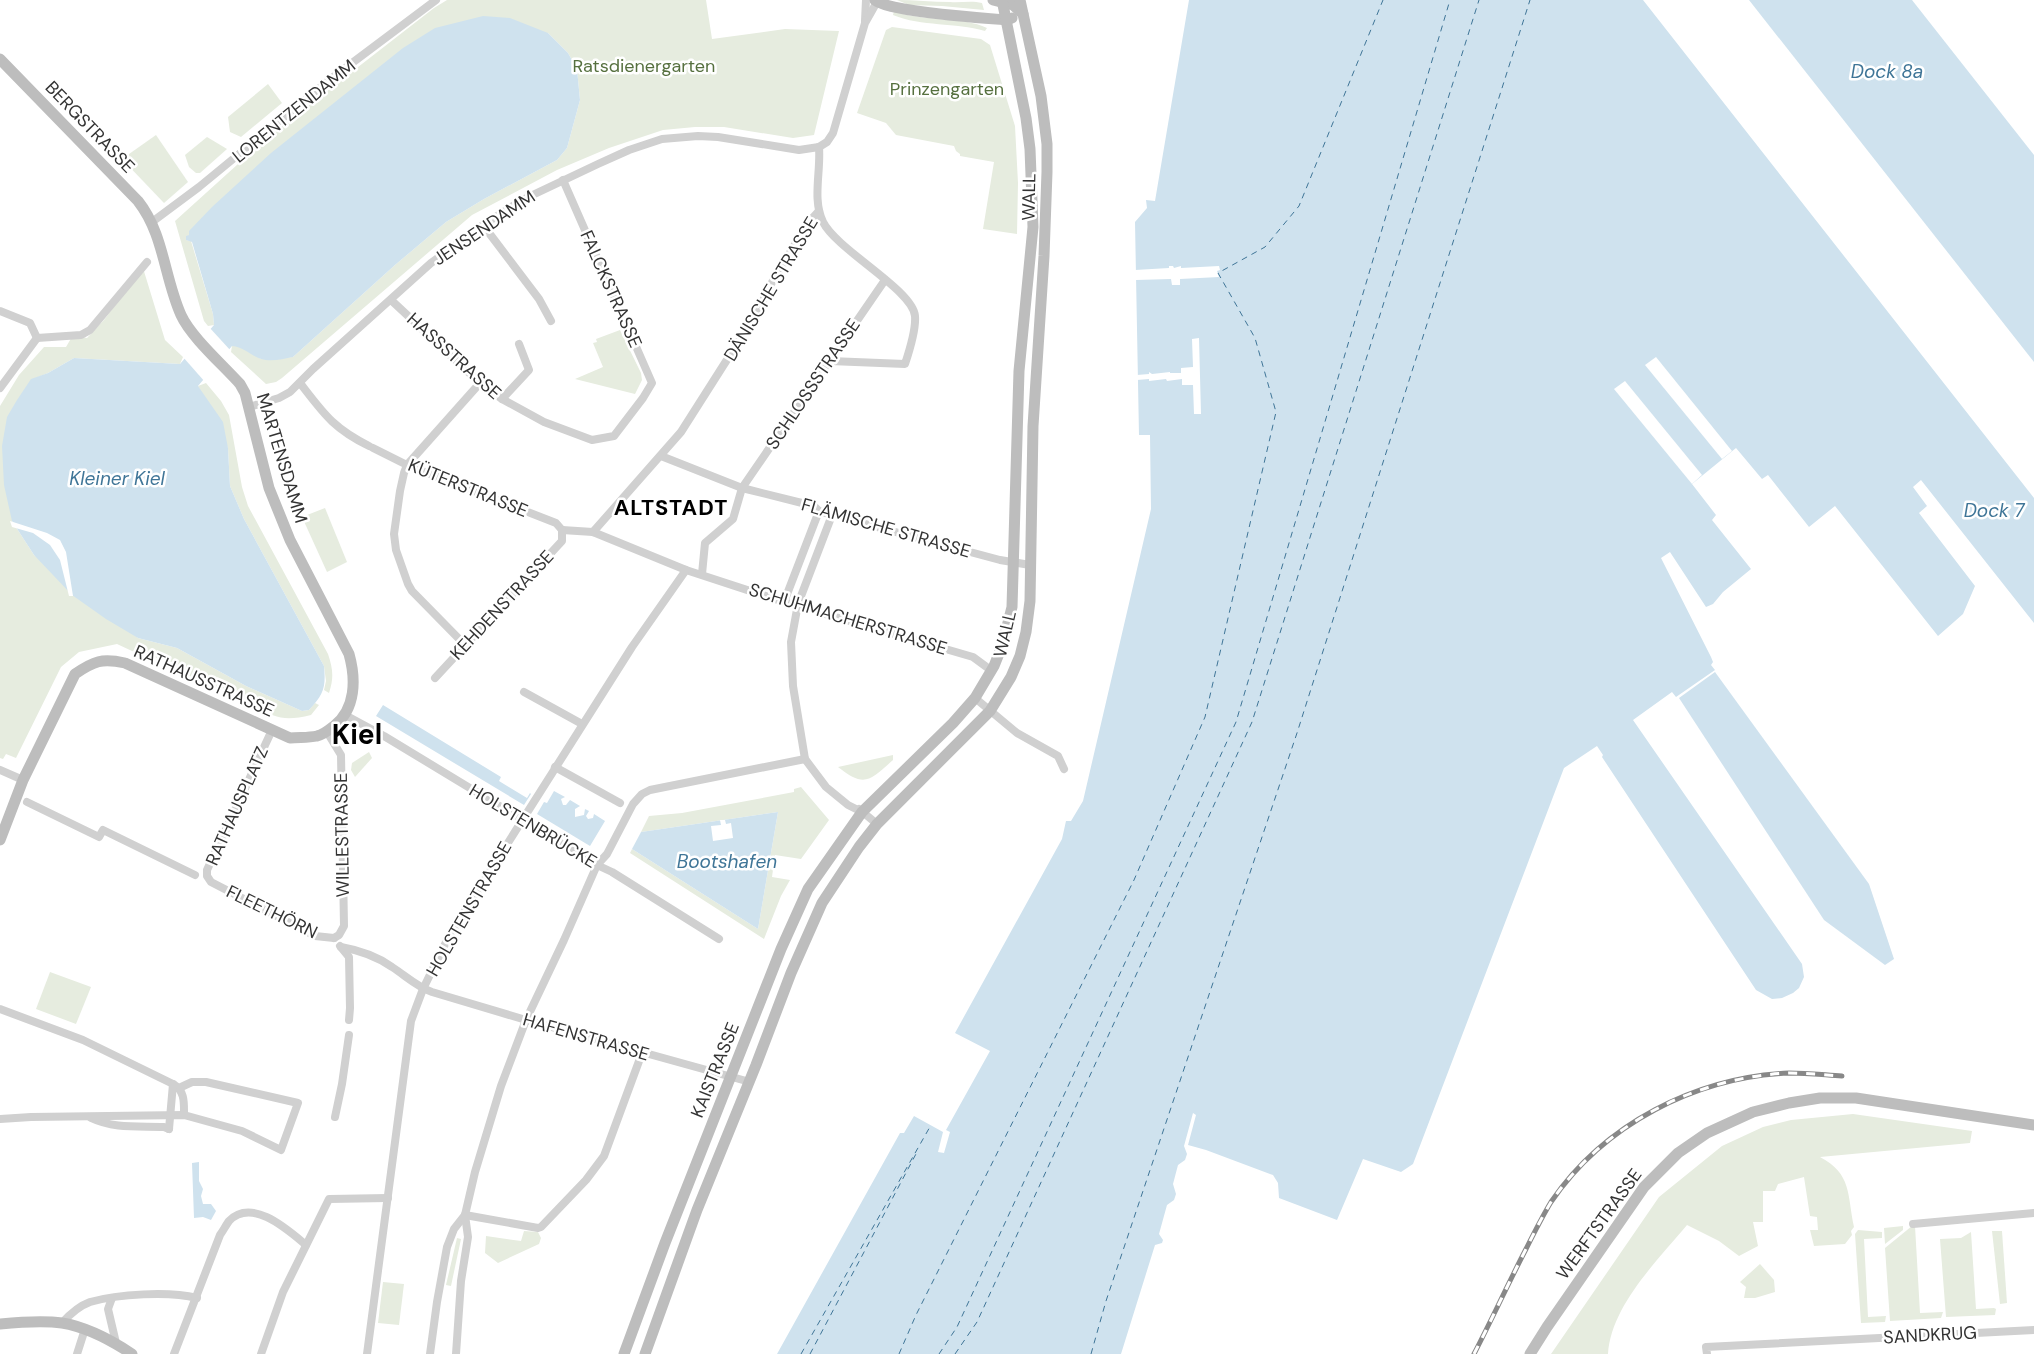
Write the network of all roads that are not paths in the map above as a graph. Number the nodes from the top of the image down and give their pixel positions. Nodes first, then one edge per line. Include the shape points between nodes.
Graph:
1 (436, 0) edge
2 (999, 0) edge
3 (1020, 0) edge
4 (874, 1) edge
5 (1022, 14) junction
6 (1007, 20) junction
7 (0, 59) edge
8 (819, 147) junction
9 (563, 180) junction
10 (819, 211) junction
11 (152, 222) junction
12 (483, 226) junction
13 (146, 262) dead end
14 (885, 280) junction
15 (391, 300) junction
16 (0, 311) edge
17 (552, 321) dead end
18 (37, 338) junction
19 (519, 344) dead end
20 (830, 361) junction
21 (480, 383) junction
22 (300, 384) junction
23 (0, 388) edge
24 (1018, 397) junction
25 (1034, 397) junction
26 (643, 398) joint
27 (502, 399) junction
28 (249, 407) junction
29 (661, 456) junction
30 (407, 465) junction
31 (742, 488) junction
32 (819, 511) junction
33 (832, 515) junction
34 (562, 530) junction
35 (593, 532) junction
36 (1014, 563) junction
37 (1030, 565) junction
38 (686, 570) junction
39 (702, 574) junction
40 (784, 602) junction
41 (798, 604) junction
42 (465, 645) junction
43 (992, 671) junction
44 (435, 678) dead end
45 (524, 692) dead end
46 (974, 698) junction
47 (990, 711) junction
48 (345, 715) junction
49 (582, 724) junction
50 (272, 730) junction
51 (327, 732) junction
52 (805, 759) junction
53 (555, 767) junction
54 (0, 770) edge
55 (1064, 770) dead end
56 (23, 780) junction
57 (27, 802) dead end
58 (620, 802) dead end
59 (862, 812) junction
60 (524, 816) junction
61 (876, 824) junction
62 (0, 840) edge
63 (597, 865) junction
64 (195, 874) dead end
65 (211, 882) joint
66 (334, 938) junction
67 (719, 939) dead end
68 (341, 947) junction
69 (423, 989) junction
70 (0, 1009) edge
71 (349, 1020) dead end
72 (526, 1020) junction
73 (348, 1034) dead end
74 (642, 1053) junction
75 (730, 1076) junction
76 (750, 1082) junction
77 (176, 1086) junction
78 (171, 1115) junction
79 (184, 1115) junction
80 (90, 1117) junction
81 (335, 1117) dead end
82 (0, 1119) edge
83 (2034, 1125) edge
84 (169, 1129) junction
85 (388, 1198) junction
86 (465, 1213) junction
87 (2034, 1213) edge
88 (1913, 1224) dead end
89 (306, 1245) junction
90 (112, 1298) junction
91 (197, 1298) junction
92 (62, 1323) junction
93 (0, 1324) edge
94 (85, 1329) junction
95 (2034, 1330) edge
96 (116, 1343) junction
97 (1706, 1351) edge
98 (77, 1354) edge
99 (132, 1354) edge
100 (174, 1354) edge
101 (261, 1354) edge
102 (367, 1354) edge
103 (430, 1354) edge
104 (456, 1354) edge
105 (624, 1354) edge
106 (645, 1354) edge
107 (1530, 1354) edge

1 - 11 street, LORENTZENDAMM via 328,81
2 - 5 main road
2 - 6 main road, WALL
3 - 5 main road, WALL
4 - 6 main road via 919,11
4 - 8 street via 833,133
5 - 6 main road
5 - 25 main road, WALL via 1038,78 1047,144 1047,200
6 - 24 main road, WALL via 1026,118 1032,202 1032,247
7 - 11 main road, BERGSTRASSE via 138,201
8 - 9 street, JENSENDAMM via 799,150 698,136 662,139
8 - 10 street, DÄNISCHE STRASSE
9 - 12 street, JENSENDAMM via 522,200
9 - 26 street, FALCKSTRASSE via 652,383
10 - 14 street via 835,238
10 - 29 street, DÄNISCHE STRASSE via 808,223 717,378
11 - 28 main road, MARTENSDAMM via 184,321 240,384
12 - 15 street, JENSENDAMM via 431,263
12 - 17 street
13 - 18 street via 90,330 81,335
14 - 20 street, SCHLOSSSTRASSE
14 - 20 street via 914,311 905,364
15 - 21 street, HASSSTRASSE
15 - 22 street, JENSENDAMM
16 - 18 street via 30,323
18 - 23 street
19 - 27 street via 529,370
20 - 31 street, SCHLOSSSTRASSE
21 - 27 street, HASSSTRASSE
21 - 30 street
22 - 28 street, JENSENDAMM via 279,398
22 - 30 street, KÜTERSTRASSE via 330,421 346,434
24 - 25 street
24 - 36 main road, WALL
25 - 37 main road, WALL
26 - 27 street, HASSSTRASSE via 614,436 592,440 544,422
28 - 48 main road, MARTENSDAMM via 269,488 290,540 349,654 353,686
29 - 31 street, FLÄMISCHE STRASSE
29 - 35 street, DÄNISCHE STRASSE
30 - 34 street, KÜTERSTRASSE via 556,523
30 - 42 street via 395,517 394,534 400,561 412,591
31 - 32 street, FLÄMISCHE STRASSE via 814,506
31 - 39 street, SCHLOSSSTRASSE via 733,519 705,543
32 - 33 street, FLÄMISCHE STRASSE
32 - 40 street
33 - 36 street, FLÄMISCHE STRASSE
33 - 41 street
34 - 35 street, SCHUHMACHERSTRASSE
34 - 42 street, KEHDENSTRASSE via 562,541
35 - 38 street, SCHUHMACHERSTRASSE
36 - 37 street, FLÄMISCHE STRASSE
36 - 43 main road, WALL via 1012,606
37 - 47 main road, WALL via 1030,601 1020,656
38 - 39 street, SCHUHMACHERSTRASSE
38 - 49 street, HOLSTENSTRASSE
39 - 40 street, SCHUHMACHERSTRASSE
40 - 41 street, SCHUHMACHERSTRASSE
41 - 43 street, SCHUHMACHERSTRASSE via 973,657
41 - 52 street via 791,642 793,686
42 - 44 street, KEHDENSTRASSE
43 - 46 main road, WALL
45 - 49 street
46 - 47 street
46 - 59 main road, WALL via 953,723
47 - 55 street via 1017,732 1058,756
47 - 61 main road, WALL
48 - 51 main road
48 - 60 street, HOLSTENBRÜCKE
49 - 53 street, HOLSTENSTRASSE
50 - 51 main road, RATHAUSSTRASSE via 290,738 318,736
50 - 56 main road, RATHAUSSTRASSE via 125,663 107,659 90,663 75,674
50 - 65 street, RATHAUSPLATZ via 207,870
51 - 66 street, WILLESTRASSE via 341,755 344,926
52 - 59 street via 826,787
52 - 63 street via 642,794 607,854
53 - 58 street
53 - 60 street, HOLSTENSTRASSE
54 - 56 street
56 - 62 main road, RATHAUSSTRASSE
57 - 64 street via 100,837 103,830
59 - 61 street
59 - 75 main road, KAISTRASSE via 808,889
60 - 63 street, HOLSTENBRÜCKE
60 - 69 street, HOLSTENSTRASSE via 449,936
61 - 76 main road, KAISTRASSE via 827,895 810,926
63 - 67 street, HOLSTENBRÜCKE
63 - 72 street
65 - 66 street, FLEETHÖRN via 315,936
66 - 68 street
68 - 69 street, HAFENSTRASSE via 390,965
68 - 71 street via 349,957
69 - 72 street, HAFENSTRASSE
69 - 85 street, HOLSTENSTRASSE via 411,1021
70 - 77 street via 83,1040
72 - 74 street, HAFENSTRASSE
72 - 86 street via 501,1086
73 - 81 street
74 - 75 street, HAFENSTRASSE
74 - 86 street via 604,1156 541,1227
75 - 76 street, HAFENSTRASSE
75 - 105 main road, KAISTRASSE
76 - 106 main road, KAISTRASSE via 697,1210
77 - 78 street
77 - 79 street via 183,1095
77 - 79 street via 206,1082 298,1104 281,1150 242,1131
78 - 79 street
78 - 80 street
78 - 84 street
79 - 84 street
80 - 82 street
80 - 84 street via 108,1125
83 - 107 main road, WERFTSTRASSE via 1856,1098 1820,1098 1746,1115 1707,1133 1678,1153 1644,1187
85 - 89 street via 329,1199
85 - 102 street, HOLSTENSTRASSE
86 - 103 street via 447,1247
86 - 104 street via 468,1237
87 - 88 street
89 - 91 street via 266,1217 240,1214 220,1235
89 - 101 street via 283,1292
90 - 91 street via 183,1295
90 - 92 street via 88,1303 71,1312
90 - 96 street via 108,1309
91 - 100 street
92 - 93 main road
92 - 94 main road
94 - 96 main road
94 - 98 street
95 - 97 street, SANDKRUG
96 - 99 main road

